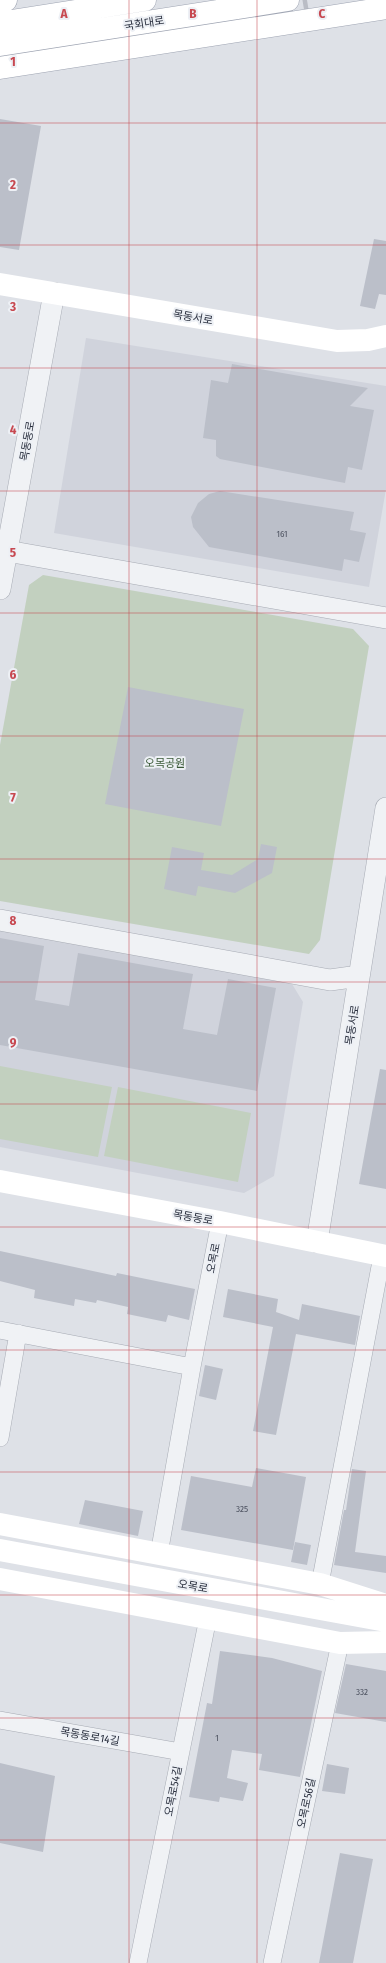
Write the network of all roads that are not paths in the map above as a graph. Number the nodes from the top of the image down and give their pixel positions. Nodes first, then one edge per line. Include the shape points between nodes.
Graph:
1 (6, 0) edge
2 (145, 0) edge
3 (288, 0) tunnel mouth
4 (329, 0) edge
5 (0, 1) edge
6 (386, 8) edge
7 (302, 21) junction
8 (0, 23) edge
9 (0, 46) edge
10 (0, 68) edge
11 (0, 284) edge
12 (54, 293) junction
13 (386, 336) edge
14 (7, 551) junction
15 (0, 589) edge
16 (386, 618) edge
17 (386, 808) edge
18 (384, 827) edge
19 (0, 920) edge
20 (359, 976) junction
21 (0, 1181) edge
22 (220, 1222) junction
23 (317, 1242) junction
24 (384, 1256) edge
25 (0, 1330) edge
26 (18, 1333) junction
27 (192, 1367) junction
28 (0, 1438) edge
29 (0, 1524) edge
30 (0, 1550) edge
31 (159, 1554) junction
32 (0, 1580) edge
33 (320, 1584) junction
34 (386, 1605) edge
35 (208, 1618) junction
36 (386, 1621) edge
37 (386, 1642) edge
38 (340, 1643) junction
39 (0, 1720) edge
40 (181, 1752) junction
41 (138, 1963) edge
42 (272, 1963) edge

1 - 5 main road
2 - 8 main road, 국회대로
3 - 9 main road, 국회대로
4 - 7 main road via 322,10
6 - 7 main road
7 - 10 main road
11 - 12 main road, 목동서로
12 - 13 main road, 목동서로 via 337,341 368,340
12 - 14 street, 목동동로
14 - 15 street, 목동동로
14 - 16 street
17 - 18 street, 목동서로
18 - 20 street, 목동서로
19 - 20 street via 330,980
20 - 23 street, 목동서로
21 - 22 main road, 목동동로
22 - 23 main road, 목동동로
22 - 27 street, 오목로
23 - 24 main road, 목동동로
24 - 33 street
25 - 26 street
26 - 27 street
26 - 28 street
27 - 31 street, 오목로
29 - 31 main road
30 - 36 main road, 오목로
31 - 33 main road
32 - 35 main road
33 - 34 main road
35 - 38 main road
35 - 40 street, 오목로54길
37 - 38 main road
38 - 42 street, 오목로56길
39 - 40 street, 목동동로14길
40 - 41 street, 오목로54길

